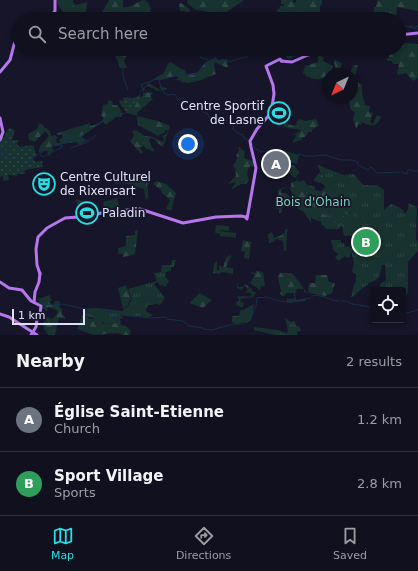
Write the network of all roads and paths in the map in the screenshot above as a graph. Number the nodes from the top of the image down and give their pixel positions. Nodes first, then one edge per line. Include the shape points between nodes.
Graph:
1 (55, 0) edge
2 (54, 12) edge
3 (418, 32) edge
4 (406, 34) edge
5 (12, 54) edge
6 (304, 56) edge
7 (0, 72) edge
8 (0, 118) edge
9 (0, 140) edge
10 (0, 282) edge
11 (34, 300) junction
12 (0, 314) edge
13 (31, 334) edge
14 (37, 335) edge

1 - 2 main road
3 - 4 main road
5 - 7 main road
6 - 11 main road via 290,62 280,60 266,65 274,89 272,110 251,140 256,166 247,217 216,217 183,224 140,209 63,219 40,235 36,249 40,274
8 - 9 main road via 3,132
10 - 11 main road via 9,288 23,291
11 - 13 main road via 42,310
12 - 13 main road via 10,318
13 - 14 main road

